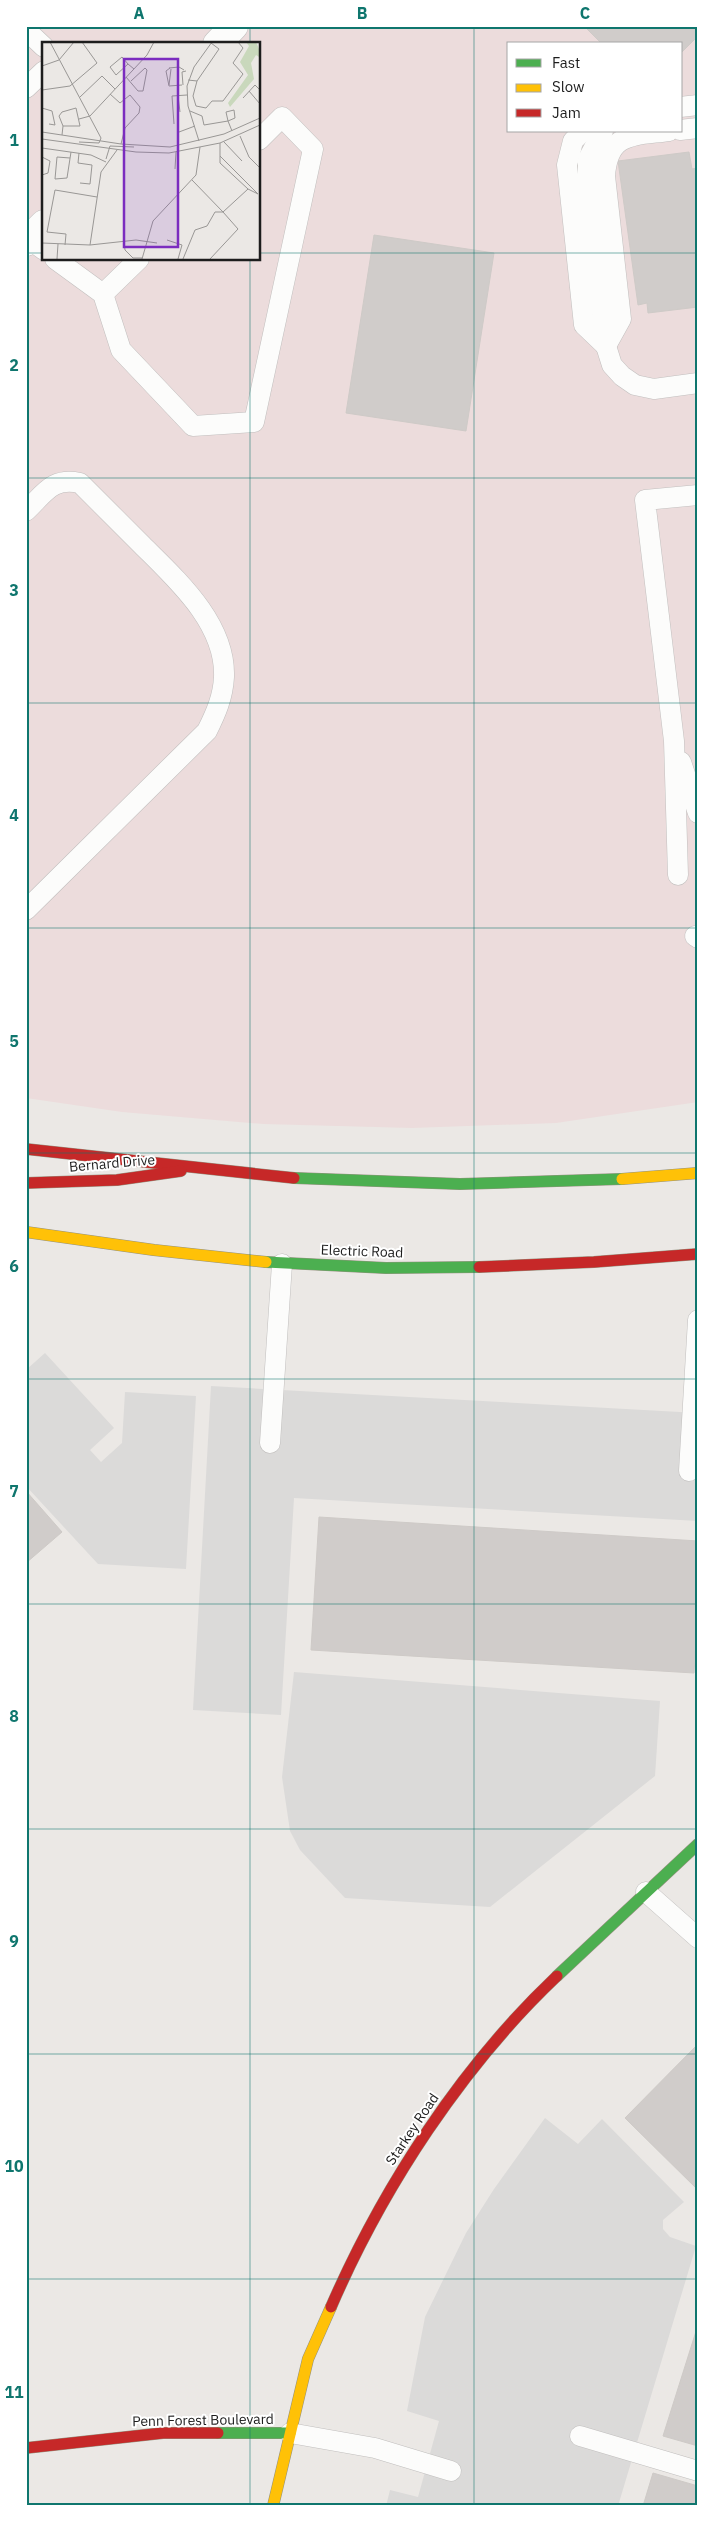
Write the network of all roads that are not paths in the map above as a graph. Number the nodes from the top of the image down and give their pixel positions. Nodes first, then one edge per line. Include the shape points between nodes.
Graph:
1 (234, 26) edge
2 (26, 30) edge
3 (219, 42) edge
4 (42, 45) edge
5 (42, 73) edge
6 (26, 88) edge
7 (698, 105) edge
8 (682, 107) edge
9 (698, 128) edge
10 (682, 130) edge
11 (581, 132) edge
12 (602, 132) edge
13 (661, 132) edge
14 (260, 139) edge
15 (56, 260) edge
16 (138, 260) edge
17 (103, 294) junction
18 (606, 346) junction
19 (698, 382) edge
20 (698, 495) edge
21 (26, 511) edge
22 (674, 741) junction
23 (698, 812) edge
24 (678, 875) dead end
25 (26, 910) edge
26 (26, 1149) edge
27 (199, 1168) junction
28 (698, 1173) edge
29 (26, 1183) edge
30 (26, 1232) edge
31 (698, 1254) edge
32 (282, 1264) junction
33 (698, 1320) edge
34 (270, 1443) dead end
35 (690, 1471) dead end
36 (698, 1844) edge
37 (646, 1892) junction
38 (698, 1938) edge
39 (290, 2433) junction
40 (580, 2436) dead end
41 (26, 2448) edge
42 (451, 2471) dead end
43 (698, 2471) edge
44 (273, 2506) edge

1 - 3 street
2 - 4 lane
5 - 6 lane
7 - 8 lane
9 - 10 lane
11 - 18 lane via 573,141 567,165 584,325
12 - 18 lane via 588,159 588,183
13 - 18 lane via 630,136 619,141 610,150 606,163 622,319
14 - 17 lane via 282,116 313,149 254,422 193,426 121,350
15 - 17 lane
16 - 17 lane
18 - 19 lane via 612,365 636,385 654,389
20 - 22 lane via 645,500
21 - 25 lane via 52,486 66,480 80,483 188,590 205,614 219,648 224,675 220,705 207,731
22 - 23 lane
22 - 24 lane
26 - 27 main road
27 - 28 main road via 408,1183 517,1184 625,1180
27 - 29 main road, Bernard Drive via 117,1180
30 - 32 main road, Electric Road via 160,1252
31 - 32 main road, Electric Road via 610,1262 443,1269
32 - 34 lane
33 - 35 lane
36 - 37 main road, Starkey Road
37 - 38 lane
37 - 39 main road, Starkey Road via 529,2003 455,2092 406,2166 346,2272 308,2359
39 - 41 main road, Penn Forest Boulevard via 163,2433
39 - 42 lane via 375,2448
39 - 44 main road, Starkey Road
40 - 43 lane

